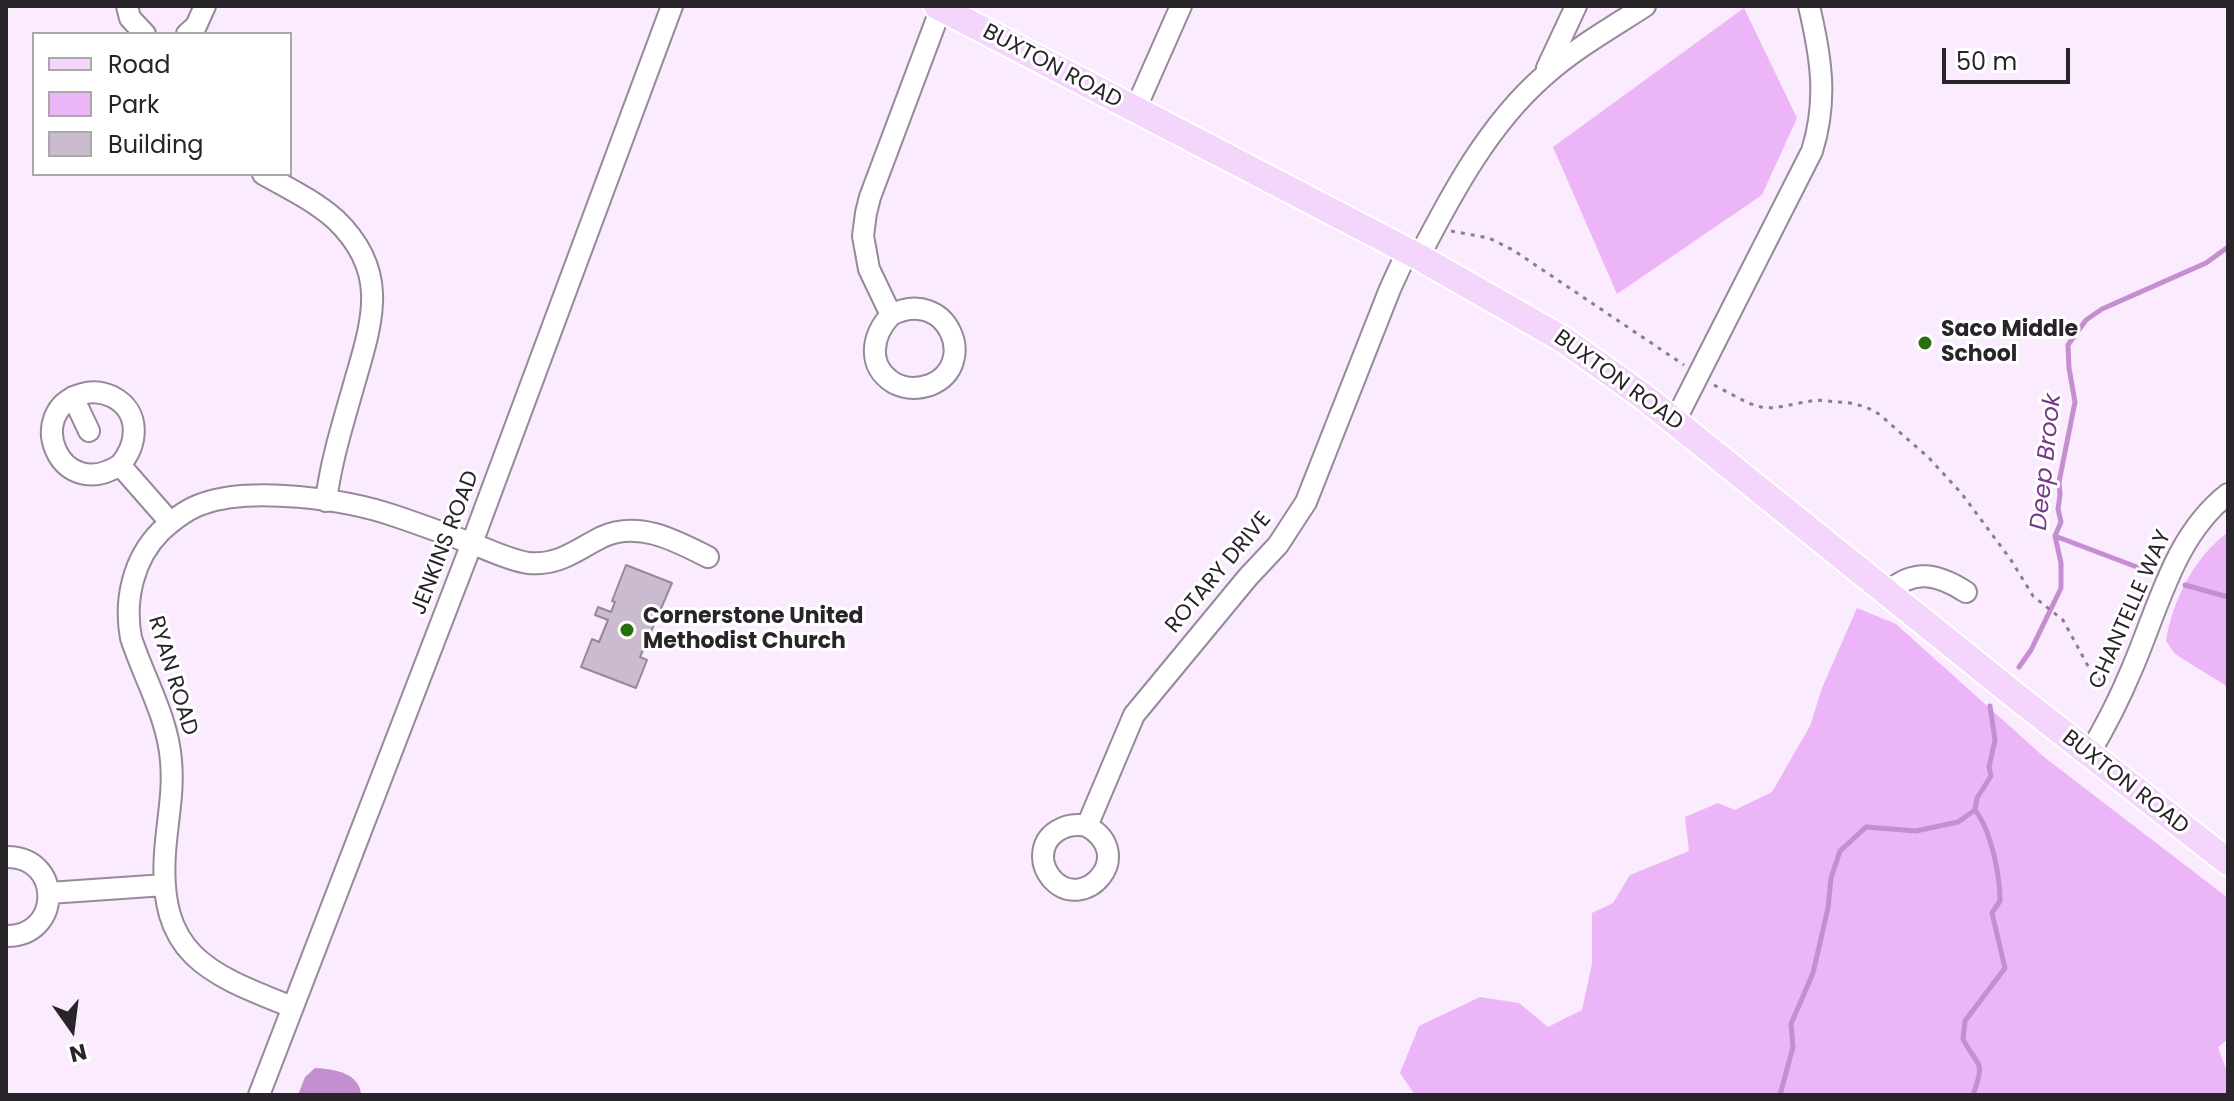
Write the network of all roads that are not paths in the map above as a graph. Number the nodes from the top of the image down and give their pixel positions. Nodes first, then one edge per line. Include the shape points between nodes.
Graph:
1 (127, 6) edge
2 (205, 6) edge
3 (672, 6) edge
4 (1181, 6) edge
5 (1576, 6) edge
6 (1645, 6) edge
7 (1809, 6) edge
8 (939, 7) edge
9 (143, 32) edge
10 (189, 32) edge
11 (1542, 77) junction
12 (1135, 110) junction
13 (266, 176) edge
14 (1413, 254) junction
15 (891, 315) junction
16 (73, 397) junction
17 (1675, 421) junction
18 (89, 431) dead end
19 (120, 465) junction
20 (2228, 494) edge
21 (326, 501) junction
22 (170, 522) junction
23 (472, 543) junction
24 (708, 557) dead end
25 (1888, 592) junction
26 (1966, 592) dead end
27 (2089, 754) junction
28 (1087, 826) dead end
29 (6, 857) edge
30 (2228, 862) edge
31 (165, 885) junction
32 (49, 893) junction
33 (6, 936) edge
34 (292, 1007) junction
35 (259, 1095) edge

1 - 9 street
2 - 10 street
3 - 23 street, JENKINS ROAD
4 - 12 street
5 - 11 street
6 - 11 street
7 - 17 street via 1821,79 1820,127
8 - 12 main road, BUXTON ROAD
8 - 15 street via 866,213 863,236 869,269
11 - 14 street, ROTARY DRIVE via 1474,161
12 - 14 main road, BUXTON ROAD
13 - 21 street via 337,221 360,252 372,286 371,326
14 - 17 main road, BUXTON ROAD via 1564,340
14 - 28 street, ROTARY DRIVE via 1390,289 1306,502 1278,545 1144,702
15 - 15 street via 875,337 877,364 895,384 922,388 935,383 955,351 948,326 939,316 915,307
16 - 18 street
16 - 19 street via 113,397 131,416 134,442
16 - 19 street via 52,428 63,463 85,475
17 - 25 main road, BUXTON ROAD
19 - 22 street
20 - 27 street, CHANTELLE WAY via 2189,536
21 - 22 street, RYAN ROAD via 229,497 200,504
21 - 23 street, RYAN ROAD via 375,509
22 - 31 street, RYAN ROAD via 138,564 128,601 131,638 170,746
23 - 24 street, RYAN ROAD via 542,564 611,534 632,531 663,536
23 - 34 street, JENKINS ROAD
25 - 26 street via 1905,578 1920,576
25 - 27 main road, BUXTON ROAD
27 - 30 main road, BUXTON ROAD
29 - 32 street via 38,869
31 - 32 street
31 - 34 street, RYAN ROAD via 174,926 206,966 239,987
32 - 33 street via 43,918 34,928
34 - 35 street, JENKINS ROAD

